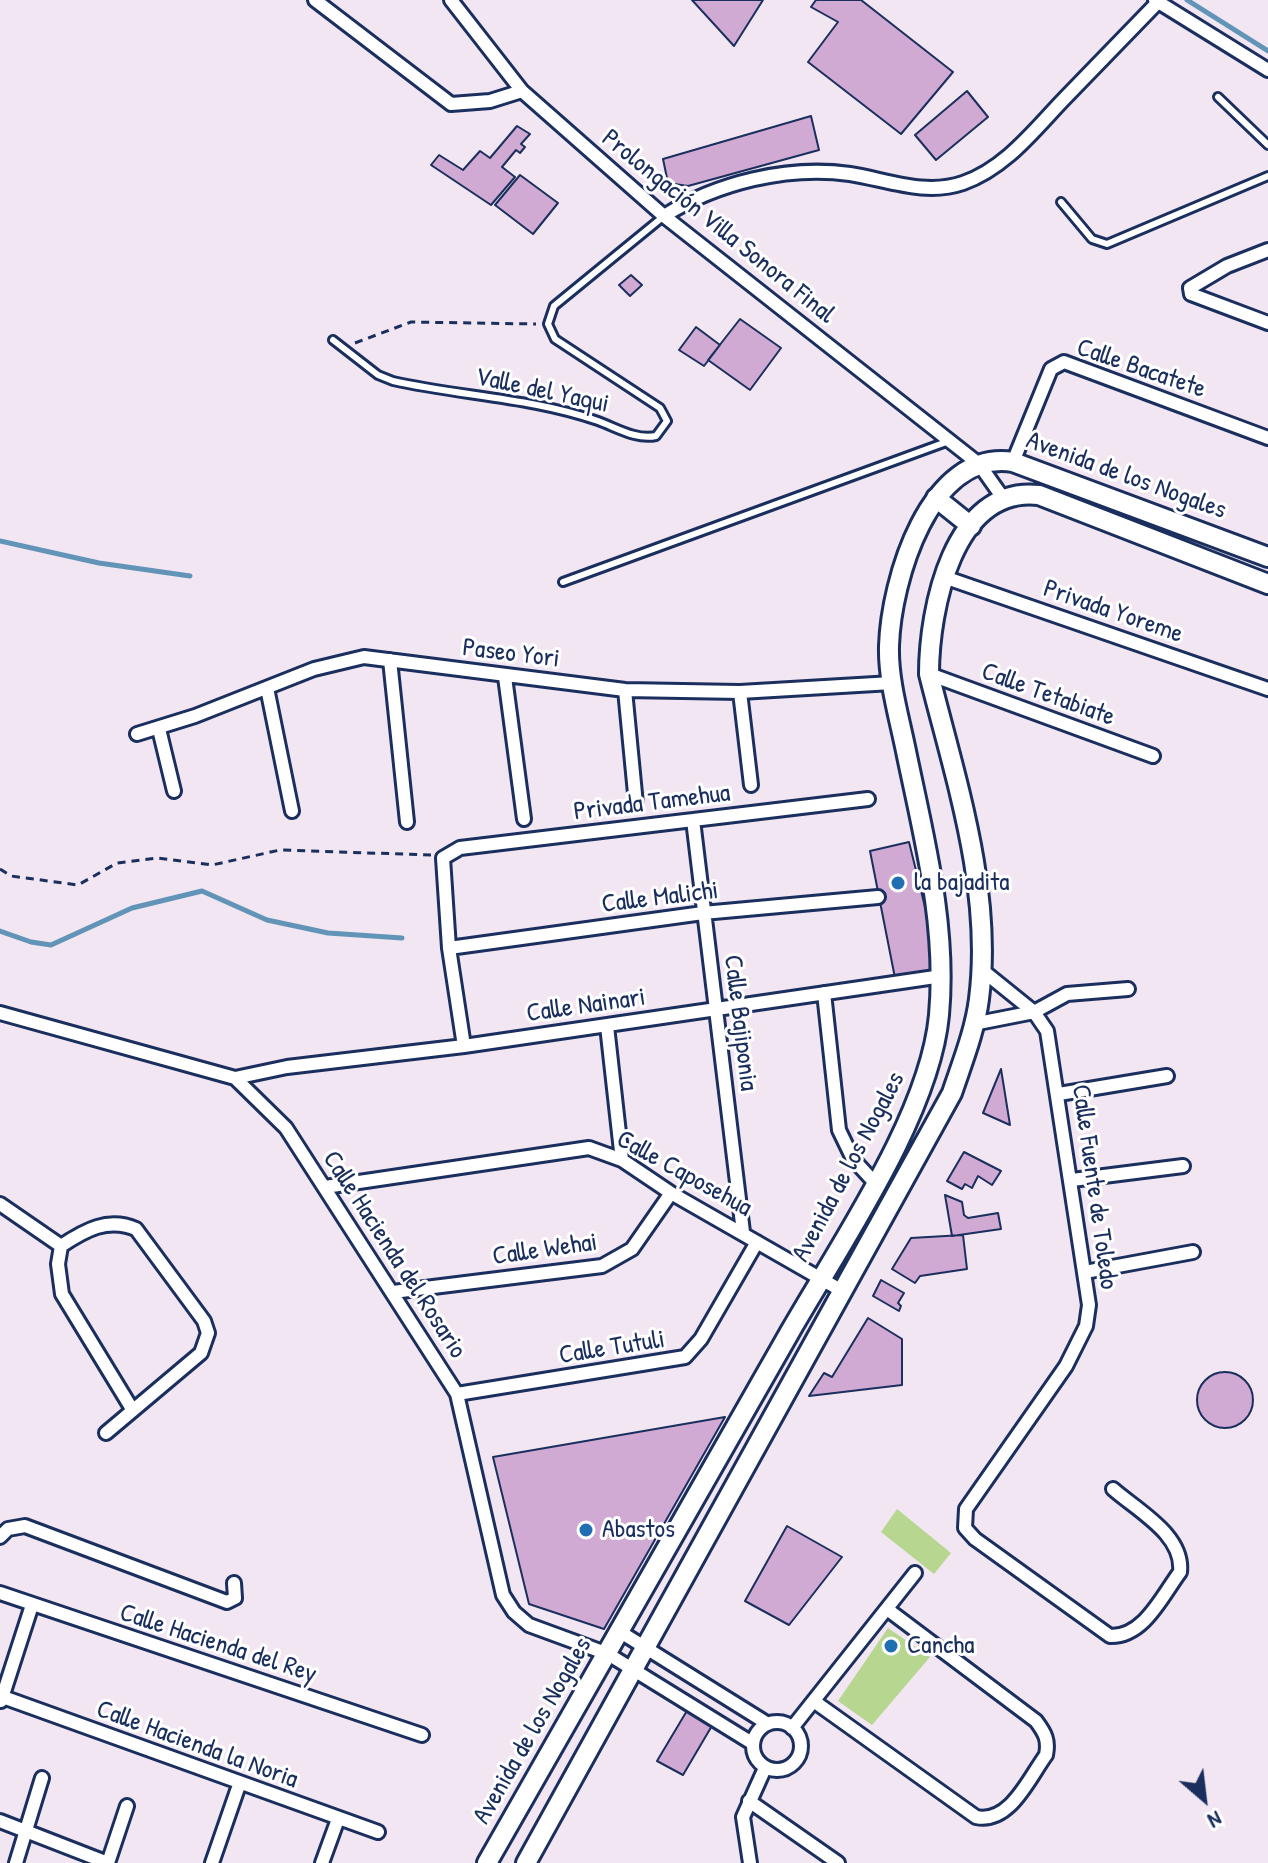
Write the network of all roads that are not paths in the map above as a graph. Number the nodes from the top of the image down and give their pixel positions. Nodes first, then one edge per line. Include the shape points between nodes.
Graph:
1 (315, 0) edge
2 (451, 0) edge
3 (1156, 1) edge
4 (1268, 70) edge
5 (522, 91) junction
6 (1218, 97) dead end
7 (1268, 145) edge
8 (1268, 176) edge
9 (1061, 202) dead end
10 (664, 216) junction
11 (1268, 250) edge
12 (1268, 323) edge
13 (333, 340) dead end
14 (1268, 438) edge
15 (949, 441) junction
16 (1013, 462) junction
17 (979, 464) junction
18 (936, 498) junction
19 (1003, 498) junction
20 (971, 526) junction
21 (1268, 557) edge
22 (944, 577) junction
23 (563, 582) dead end
24 (1268, 584) edge
25 (390, 660) junction
26 (929, 674) junction
27 (505, 677) junction
28 (892, 683) junction
29 (267, 688) junction
30 (1268, 689) edge
31 (625, 690) junction
32 (740, 692) junction
33 (159, 729) junction
34 (137, 734) dead end
35 (1153, 756) dead end
36 (751, 785) dead end
37 (174, 791) dead end
38 (868, 799) dead end
39 (636, 804) dead end
40 (292, 811) dead end
41 (524, 819) dead end
42 (693, 820) junction
43 (407, 822) dead end
44 (878, 897) dead end
45 (703, 913) junction
46 (449, 948) junction
47 (982, 970) junction
48 (942, 976) junction
49 (1128, 989) dead end
50 (824, 993) junction
51 (717, 1009) junction
52 (1034, 1012) junction
53 (0, 1013) edge
54 (973, 1024) junction
55 (607, 1026) junction
56 (464, 1046) junction
57 (1167, 1076) dead end
58 (235, 1078) junction
59 (1059, 1094) junction
60 (622, 1160) junction
61 (1183, 1166) dead end
62 (1072, 1180) junction
63 (875, 1183) junction
64 (325, 1187) junction
65 (671, 1193) junction
66 (0, 1204) edge
67 (743, 1232) junction
68 (757, 1242) junction
69 (61, 1246) junction
70 (1193, 1252) dead end
71 (1085, 1272) junction
72 (820, 1279) junction
73 (393, 1292) junction
74 (844, 1292) junction
75 (457, 1394) junction
76 (132, 1409) junction
77 (106, 1433) dead end
78 (1113, 1489) dead end
79 (0, 1537) edge
80 (915, 1573) dead end
81 (234, 1583) dead end
82 (0, 1593) edge
83 (32, 1605) junction
84 (887, 1609) junction
85 (622, 1633) junction
86 (647, 1649) junction
87 (608, 1654) junction
88 (635, 1671) junction
89 (1, 1701) edge
90 (815, 1702) junction
91 (768, 1724) junction
92 (792, 1728) junction
93 (422, 1735) dead end
94 (752, 1743) junction
95 (765, 1768) junction
96 (42, 1778) dead end
97 (239, 1785) junction
98 (749, 1801) junction
99 (127, 1806) dead end
100 (338, 1819) junction
101 (0, 1821) edge
102 (26, 1832) junction
103 (378, 1832) dead end
104 (16, 1863) edge
105 (108, 1863) edge
106 (212, 1863) edge
107 (322, 1863) edge
108 (487, 1863) edge
109 (526, 1863) edge
110 (750, 1863) edge
111 (838, 1863) edge

1 - 5 street via 451,104 490,101
2 - 5 street, Prolongación Villa Sonora Final
3 - 4 street
3 - 10 street via 1015,149 984,174 943,188 848,174 793,174 733,184
5 - 10 street, Prolongación Villa Sonora Final
6 - 7 lane
8 - 9 lane via 1107,244 1092,239
10 - 13 lane, Valle del Yaqui via 554,306 548,324 555,339 660,408 667,421 656,436 638,436 573,414 393,381
10 - 15 street, Prolongación Villa Sonora Final
11 - 12 street via 1190,288 1191,294
14 - 16 street, Calle Bacatete via 1064,362 1051,369
15 - 17 street, Prolongación Villa Sonora Final
15 - 23 lane
16 - 17 main road, Avenida de los Nogales
16 - 21 main road, Avenida de los Nogales
17 - 18 main road, Avenida de los Nogales via 953,477
17 - 19 street, Prolongación Villa Sonora Final
18 - 20 main road
18 - 28 main road, Avenida de los Nogales via 913,545 892,615
19 - 20 main road, Avenida de los Nogales
19 - 24 main road, Avenida de los Nogales via 1024,494 1056,501
20 - 22 main road, Avenida de los Nogales
22 - 26 main road, Avenida de los Nogales via 933,621
22 - 30 street, Privada Yoreme
25 - 27 street, Paseo Yori
25 - 29 street, Paseo Yori via 341,661
25 - 43 street
26 - 35 street, Calle Tetabiate
26 - 47 main road, Avenida de los Nogales via 975,872
27 - 31 street, Paseo Yori
27 - 41 street
28 - 32 street, Paseo Yori
28 - 48 main road, Avenida de los Nogales via 932,874
29 - 33 street, Paseo Yori
29 - 40 street
31 - 32 street, Paseo Yori
31 - 39 street
32 - 36 street
33 - 34 street, Paseo Yori
33 - 37 street
38 - 42 street, Privada Tamehua
42 - 45 street, Calle Bajiponia
42 - 46 street, Privada Tamehua via 460,848 443,858
44 - 45 street, Calle Malichi
45 - 46 street, Calle Malichi
45 - 51 street, Calle Bajiponia
46 - 56 street
47 - 52 street, Calle Fuente de Toledo
47 - 54 main road, Avenida de los Nogales
48 - 50 street, Calle Nainari
48 - 63 main road, Avenida de los Nogales via 932,1062
49 - 52 street via 1067,994
50 - 51 street, Calle Nainari
50 - 63 street via 839,1130 853,1159
51 - 55 street, Calle Nainari
51 - 67 street, Calle Bajiponia
52 - 54 street
52 - 59 street, Calle Fuente de Toledo via 1047,1031
53 - 58 street, Calle Hacienda del Rosario
54 - 74 main road, Avenida de los Nogales via 937,1127
55 - 56 street, Calle Nainari
55 - 60 street
56 - 58 street, Calle Nainari
57 - 59 street
58 - 64 street, Calle Hacienda del Rosario via 286,1128
59 - 62 street, Calle Fuente de Toledo
60 - 64 street, Calle Caposehua via 589,1148
60 - 65 street, Calle Caposehua
61 - 62 street
62 - 71 street, Calle Fuente de Toledo
63 - 72 main road, Avenida de los Nogales
64 - 73 street, Calle Hacienda del Rosario
65 - 67 street, Calle Caposehua
65 - 73 street, Calle Wehai via 632,1249 602,1266
66 - 69 street
67 - 68 street, Calle Caposehua
68 - 72 street, Calle Caposehua
68 - 75 street, Calle Tutuli via 701,1339 685,1357
69 - 76 street via 62,1294
69 - 76 street via 107,1223 136,1229 204,1321 208,1343 201,1353
70 - 71 street
71 - 78 street, Calle Fuente de Toledo via 1089,1305 1078,1346 966,1509 965,1528 1110,1636 1120,1636 1139,1627 1180,1572 1181,1563 1174,1542
72 - 74 street, Calle Caposehua
72 - 85 main road, Avenida de los Nogales
73 - 75 street, Calle Hacienda del Rosario
74 - 86 main road, Avenida de los Nogales
75 - 87 street, Calle Hacienda del Rosario via 503,1595 529,1625
76 - 77 street
79 - 81 street via 8,1529 25,1526 227,1602 235,1598
80 - 84 street
82 - 83 street, Calle Hacienda del Rey
83 - 89 street
83 - 93 street, Calle Hacienda del Rey
84 - 90 street
84 - 90 street via 1044,1732 1046,1755 1004,1813 976,1817
85 - 86 street
85 - 87 main road, Avenida de los Nogales
86 - 88 main road, Avenida de los Nogales
86 - 91 street
87 - 88 street, Calle Hacienda del Rosario
87 - 108 main road, Avenida de los Nogales
88 - 94 street, Calle Hacienda del Rosario
88 - 109 main road, Avenida de los Nogales
89 - 97 street, Calle Hacienda la Noria
90 - 92 street
91 - 92 street via 781,1722
91 - 94 street
92 - 95 street via 801,1749 797,1760 776,1771
94 - 95 street
95 - 98 street
96 - 102 street
97 - 100 street, Calle Hacienda la Noria
97 - 106 street
98 - 110 street via 743,1817
98 - 111 street
99 - 105 street
100 - 103 street, Calle Hacienda la Noria
100 - 107 street
101 - 102 street
102 - 104 street
102 - 105 street

